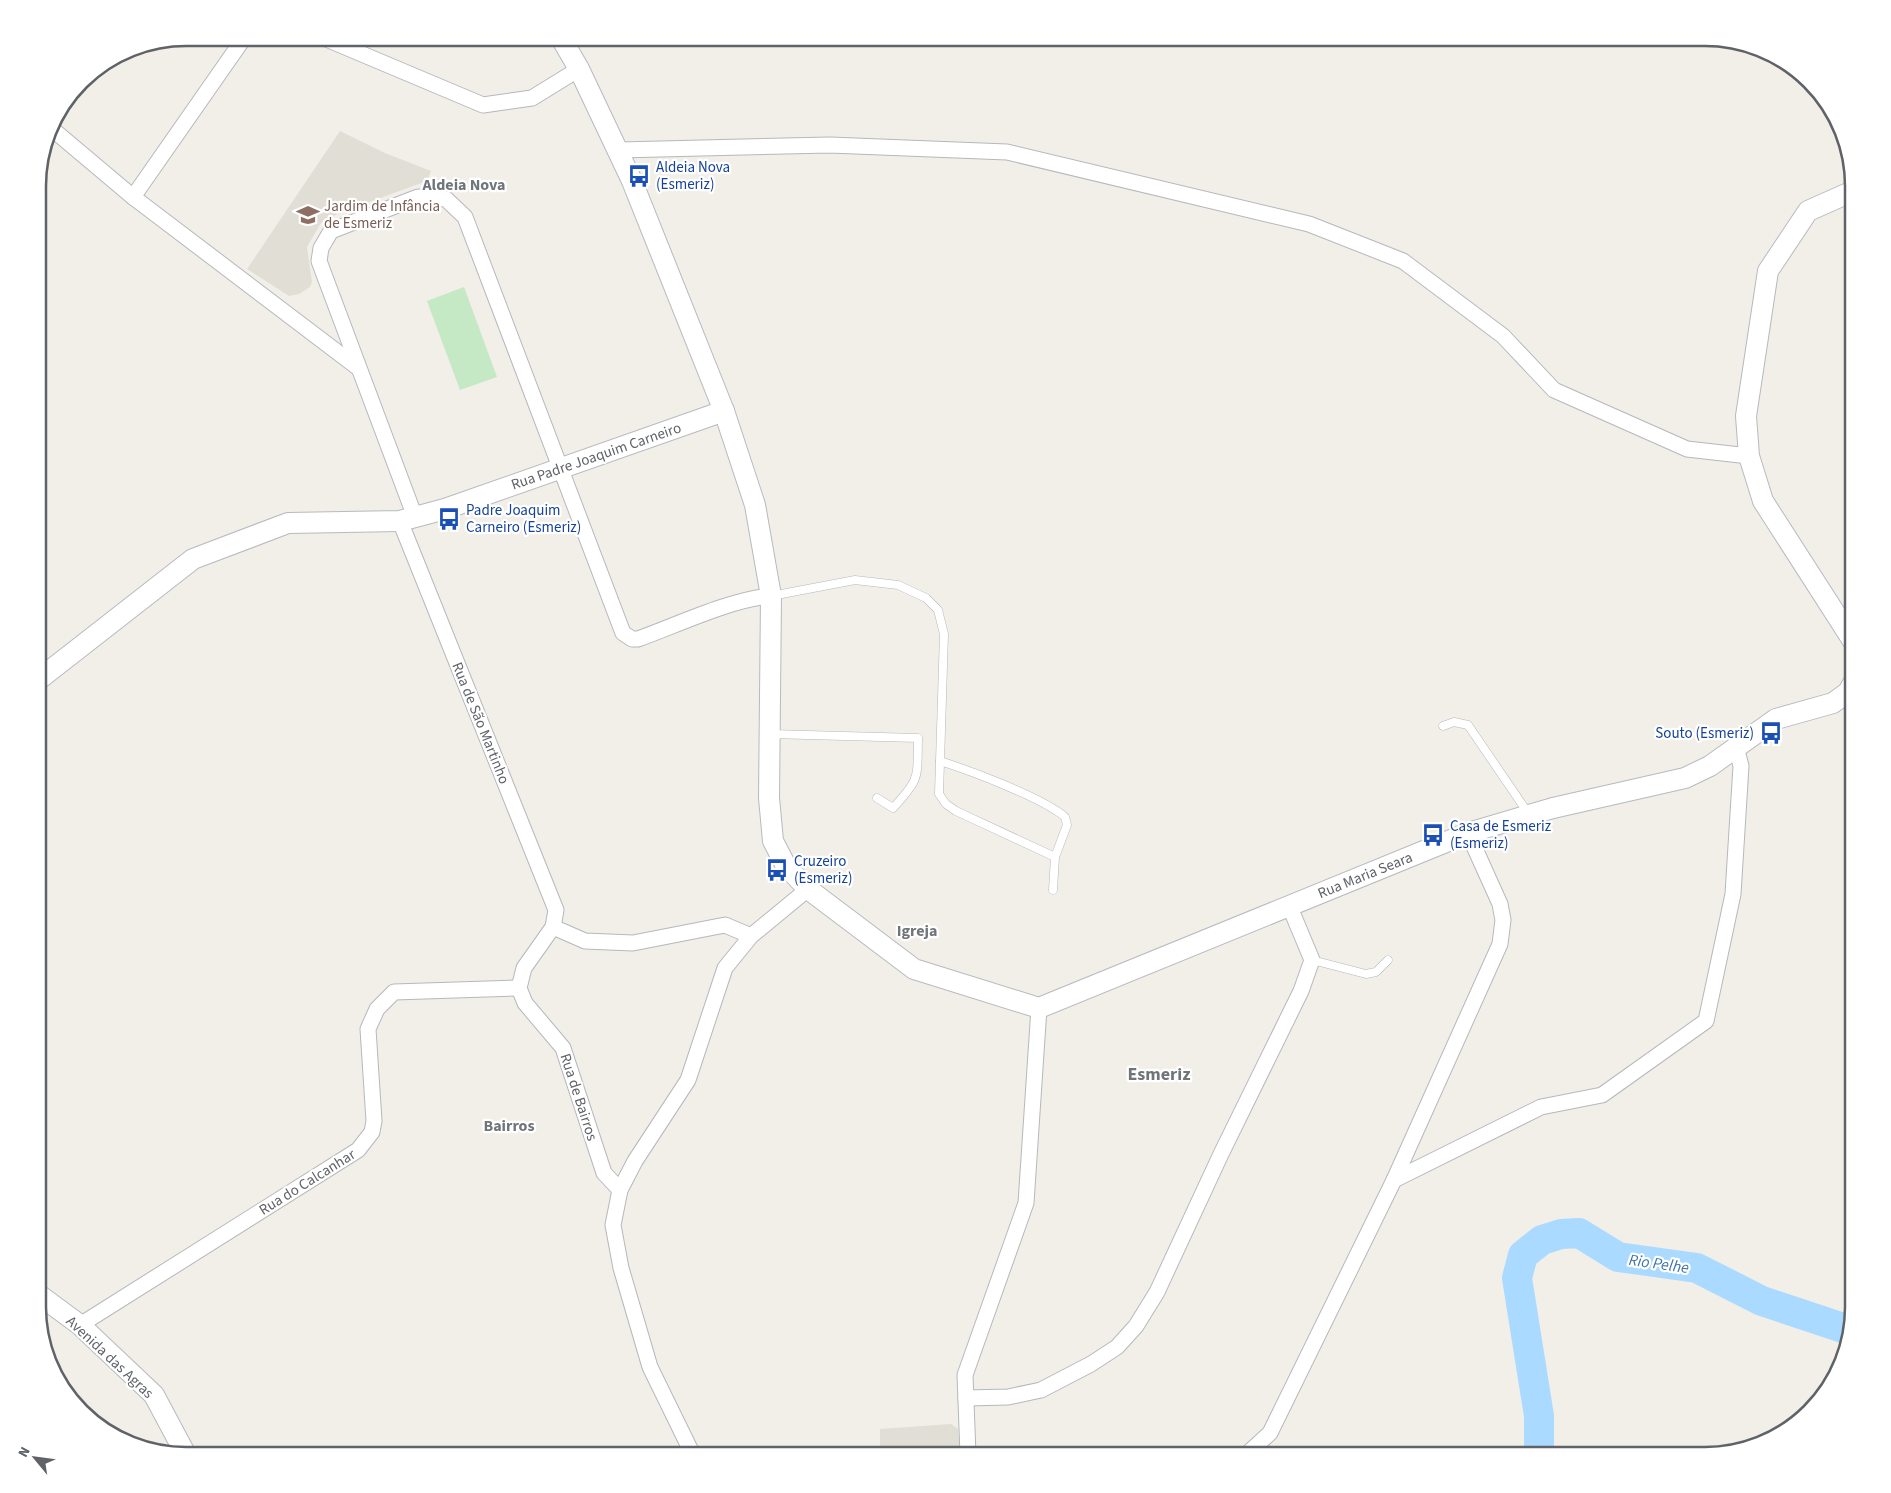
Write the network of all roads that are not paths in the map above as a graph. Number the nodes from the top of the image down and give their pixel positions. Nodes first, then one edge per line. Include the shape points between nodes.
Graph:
1 (238, 47) edge
2 (345, 47) edge
3 (566, 47) edge
4 (579, 69) junction
5 (57, 133) edge
6 (619, 150) junction
7 (1845, 195) edge
8 (133, 198) junction
9 (357, 367) junction
10 (724, 411) junction
11 (1749, 456) junction
12 (561, 468) junction
13 (407, 519) junction
14 (771, 596) junction
15 (1845, 627) edge
16 (47, 673) edge
17 (1845, 694) edge
18 (1443, 726) dead end
19 (770, 734) junction
20 (1736, 747) junction
21 (940, 761) junction
22 (877, 798) dead end
23 (1529, 815) junction
24 (1468, 833) junction
25 (1055, 857) junction
26 (808, 890) junction
27 (1053, 890) dead end
28 (1289, 905) junction
29 (553, 927) junction
30 (751, 936) junction
31 (1312, 960) junction
32 (1388, 960) dead end
33 (518, 988) junction
34 (1038, 1008) junction
35 (1394, 1180) junction
36 (620, 1190) junction
37 (47, 1301) edge
38 (80, 1325) junction
39 (966, 1398) junction
40 (181, 1446) edge
41 (689, 1447) edge
42 (968, 1447) edge
43 (1255, 1447) edge

1 - 8 street
2 - 4 street via 483,105 532,98
3 - 4 street
4 - 6 street
5 - 8 street
6 - 10 street
6 - 11 street via 830,145 1006,152 1309,224 1404,261 1503,336 1554,390 1687,449
7 - 11 street via 1808,211 1768,270 1746,416
8 - 9 street
9 - 12 street, Rua de São Martinho via 319,261 331,231 418,197 446,199 465,217
9 - 13 street, Rua de São Martinho
10 - 12 street, Rua Padre Joaquim Carneiro
10 - 14 street via 755,505
11 - 15 street via 1763,501
12 - 13 street, Rua Padre Joaquim Carneiro
12 - 14 street, Rua de São Martinho via 626,637 638,639 721,608
13 - 16 street, Rua Padre Joaquim Carneiro via 288,523 193,559
13 - 29 street, Rua de São Martinho via 556,910
14 - 19 street
14 - 21 lane via 855,580 898,585 926,598 938,610 944,634
17 - 20 street, Rua Maria Seara via 1833,703 1776,719
18 - 23 lane via 1454,722 1468,725
19 - 22 lane via 918,738 913,787 893,808
19 - 26 street via 770,829 786,866
20 - 23 street, Rua Maria Seara via 1710,766 1684,778
20 - 35 street via 1741,766 1734,894 1706,1021 1602,1095 1541,1107
21 - 25 lane via 939,794 946,804
21 - 25 lane via 1008,788 1065,817 1067,825
23 - 24 street, Rua Maria Seara
24 - 28 street, Rua Maria Seara
24 - 35 street via 1500,904 1503,920 1500,944
25 - 27 lane
26 - 30 street
26 - 34 street via 914,968
28 - 31 street
28 - 34 street, Rua Maria Seara
29 - 30 street via 585,941 633,943 725,925
29 - 33 street via 524,968
30 - 36 street via 724,968 688,1080
31 - 32 lane via 1366,974 1376,972
31 - 39 street via 1301,991 1157,1292 1136,1326 1117,1347 1041,1390
33 - 36 street, Rua de Bairros via 525,1003 563,1048 604,1173
33 - 38 street, Rua do Calcanhar via 394,992 378,1009 368,1029 374,1121 372,1132 358,1150
34 - 39 street via 1026,1203 965,1375
35 - 43 street via 1270,1433
36 - 41 street via 613,1225 621,1268 650,1367
37 - 38 street, Avenida das Agras
38 - 40 street, Avenida das Agras via 154,1395
39 - 42 street

